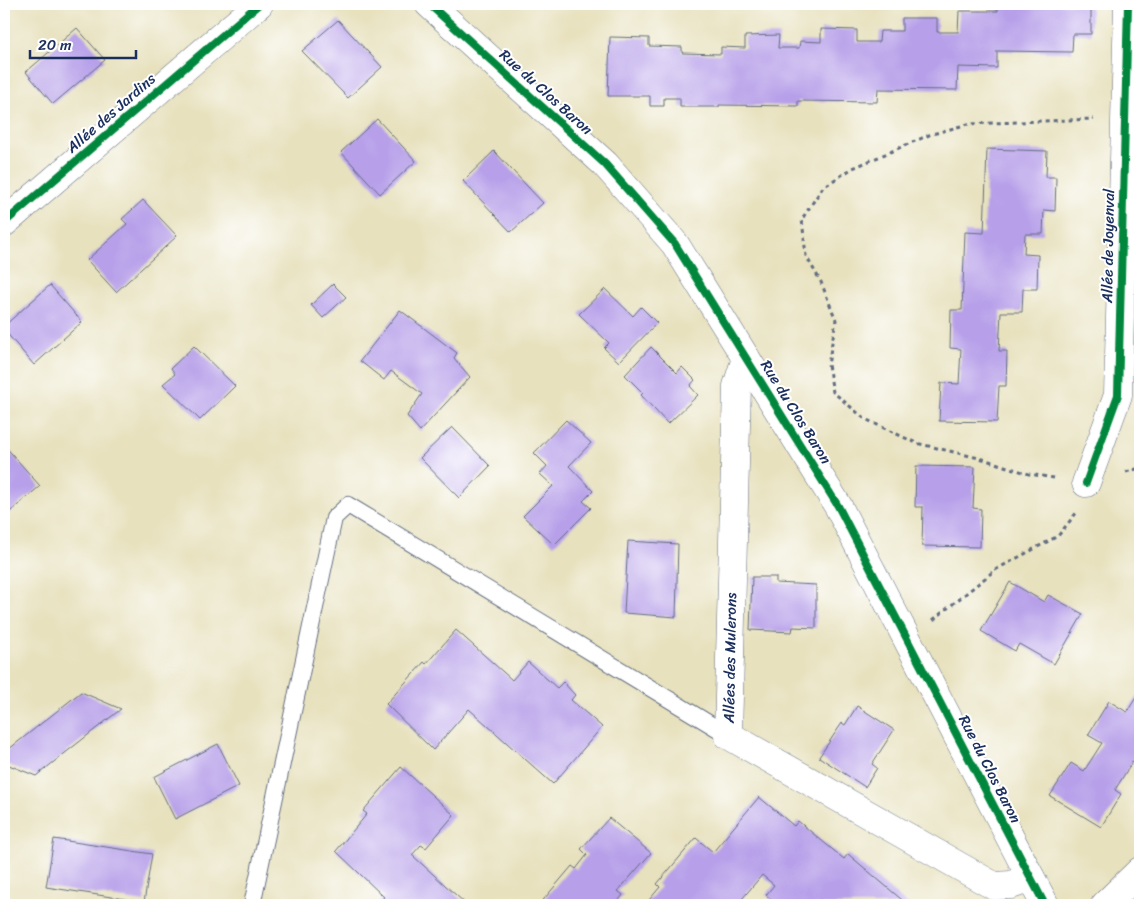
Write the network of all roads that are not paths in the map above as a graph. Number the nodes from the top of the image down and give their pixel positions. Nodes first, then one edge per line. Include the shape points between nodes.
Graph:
1 (259, 4) edge
2 (429, 4) edge
3 (1128, 4) edge
4 (4, 223) edge
5 (746, 358) junction
6 (1086, 483) road end
7 (728, 735) junction
8 (1140, 871) edge
9 (1031, 878) junction
10 (252, 905) edge
11 (1045, 905) edge
12 (1106, 905) edge

1 - 4 street, Allée des Jardins
2 - 5 street, Rue du Clos Baron via 605,164 676,244
3 - 6 street, Allée de Joyenval via 1118,395
5 - 7 street, Allées des Mulerons via 737,386
5 - 9 street, Rue du Clos Baron via 838,506
7 - 9 street, Allées des Mulerons via 994,886 1012,885
7 - 10 lane via 348,505 334,518
8 - 12 street
9 - 11 street, Rue du Clos Baron

